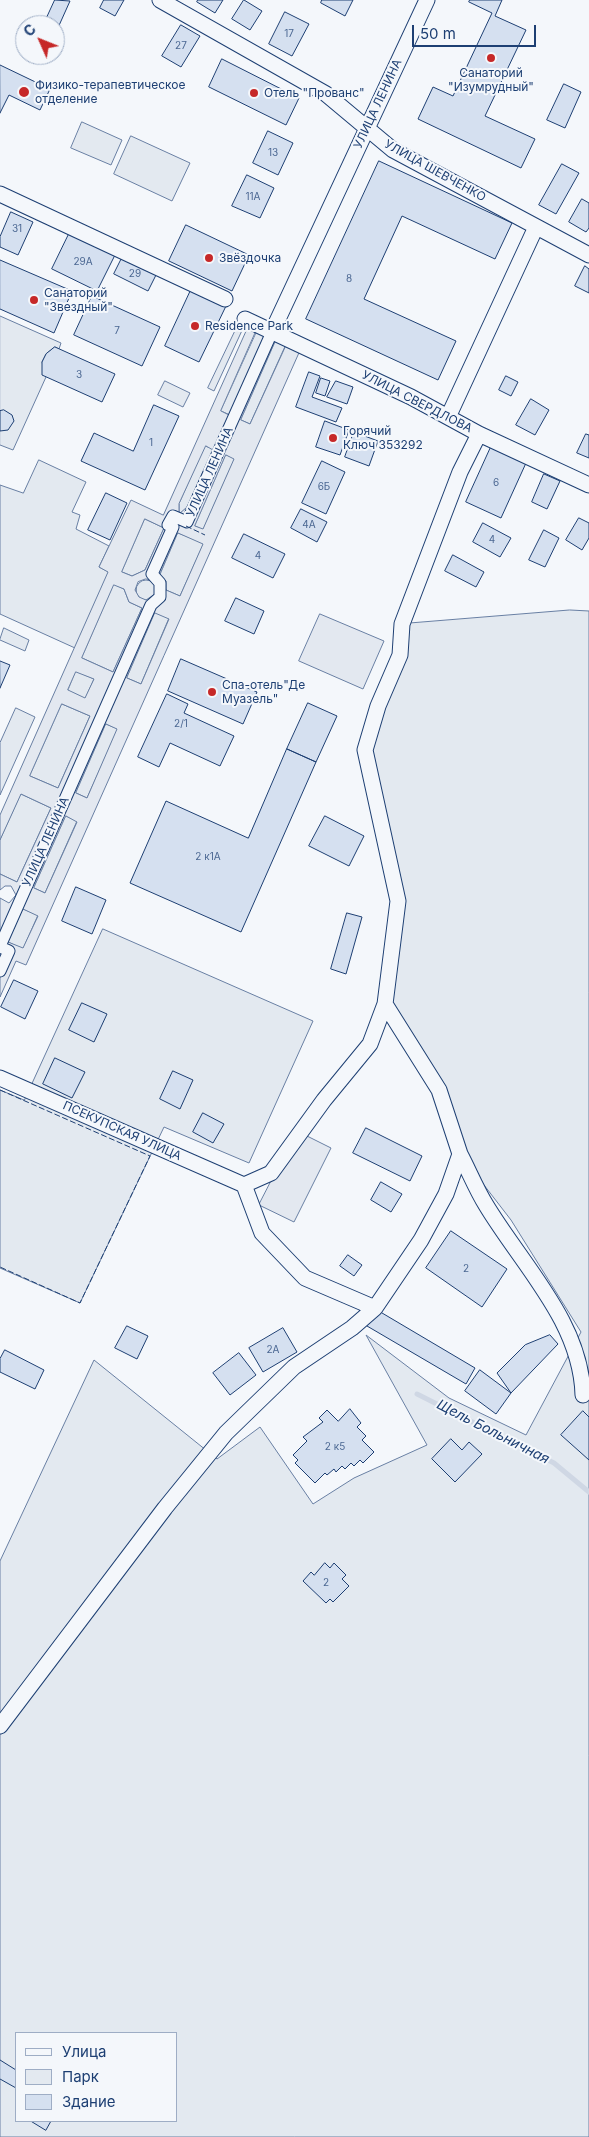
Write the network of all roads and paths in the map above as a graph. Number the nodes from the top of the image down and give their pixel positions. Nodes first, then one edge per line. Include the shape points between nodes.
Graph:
1 (160, 0) edge
2 (427, 0) edge
3 (366, 130) junction
4 (0, 194) edge
5 (536, 227) junction
6 (589, 255) edge
7 (225, 299) dead end
8 (245, 319) dead end
9 (272, 332) junction
10 (449, 415) junction
11 (479, 434) junction
12 (589, 485) edge
13 (0, 946) edge
14 (0, 971) edge
15 (385, 1004) junction
16 (0, 1078) edge
17 (460, 1154) junction
18 (244, 1185) junction
19 (375, 1308) junction
20 (583, 1395) dead end
21 (0, 1726) edge

1 - 3 street, УЛИЦА ШЕВЧЕНКО via 326,94
2 - 3 street, УЛИЦА ЛЕНИНА
3 - 5 street, УЛИЦА ШЕВЧЕНКО via 394,150
3 - 9 street, УЛИЦА ЛЕНИНА
4 - 7 street
5 - 6 street, УЛИЦА ШЕВЧЕНКО
5 - 10 street
8 - 9 street, УЛИЦА СВЕРДЛОВА
9 - 10 street, УЛИЦА СВЕРДЛОВА
9 - 13 street, УЛИЦА ЛЕНИНА via 187,522 173,516 168,525 173,528 152,574 160,584 160,597 151,605
10 - 11 street, УЛИЦА СВЕРДЛОВА
11 - 12 street, УЛИЦА СВЕРДЛОВА
11 - 15 street via 460,472 402,624 400,655 378,706 365,750 398,901
13 - 14 street, УЛИЦА ЛЕНИНА via 9,951
15 - 17 street via 439,1090
15 - 18 street via 370,1044 270,1173
16 - 18 street, ПСЕКУПСКАЯ УЛИЦА
17 - 19 street via 446,1194 421,1240
17 - 20 street via 486,1205 571,1337 582,1377
18 - 19 street via 262,1233 305,1278
19 - 21 street via 352,1328 294,1367 226,1433

